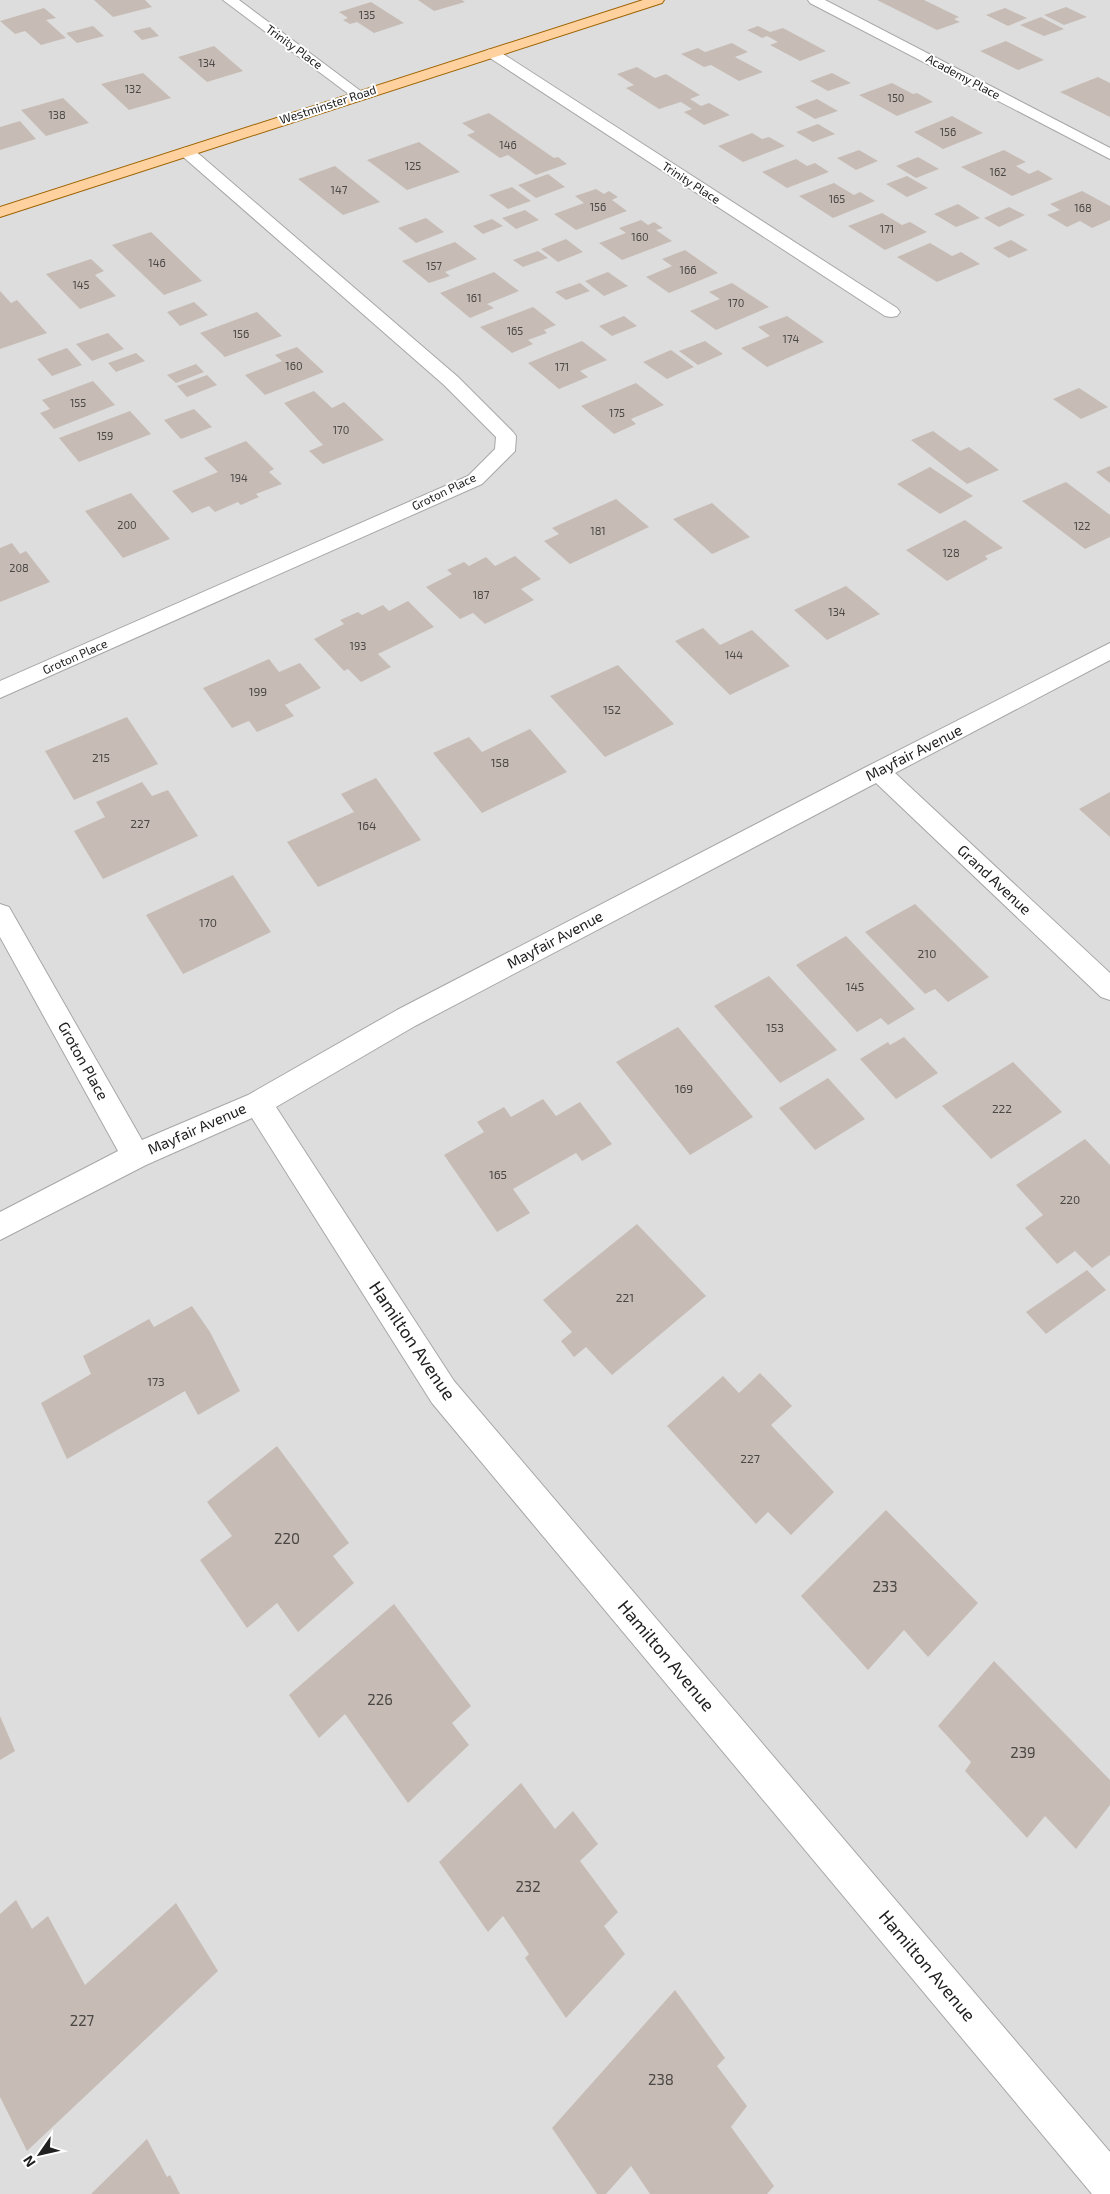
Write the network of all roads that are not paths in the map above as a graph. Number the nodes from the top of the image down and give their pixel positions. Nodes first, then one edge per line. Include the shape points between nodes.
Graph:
1 (230, 0) edge
2 (656, 0) edge
3 (815, 0) edge
4 (492, 53) junction
5 (359, 95) junction
6 (187, 152) junction
7 (1110, 154) edge
8 (0, 212) edge
9 (891, 312) dead end
10 (1110, 651) edge
11 (0, 690) edge
12 (878, 771) junction
13 (0, 914) edge
14 (1110, 989) edge
15 (258, 1103) junction
16 (136, 1156) junction
17 (0, 1228) edge
18 (1110, 2184) edge

1 - 5 street, Trinity Place
2 - 4 main road, Westminster Road
3 - 7 street, Academy Place
4 - 5 main road, Westminster Road
4 - 9 street, Trinity Place
5 - 6 main road, Westminster Road
6 - 8 main road, Westminster Road
6 - 11 street, Groton Place via 450,380 506,436 504,451 475,480
10 - 12 street, Mayfair Avenue
12 - 14 street, Grand Avenue
12 - 15 street, Mayfair Avenue via 406,1018
13 - 16 street, Groton Place
15 - 16 street, Mayfair Avenue
15 - 18 street, Hamilton Avenue via 443,1392
16 - 17 street, Mayfair Avenue

